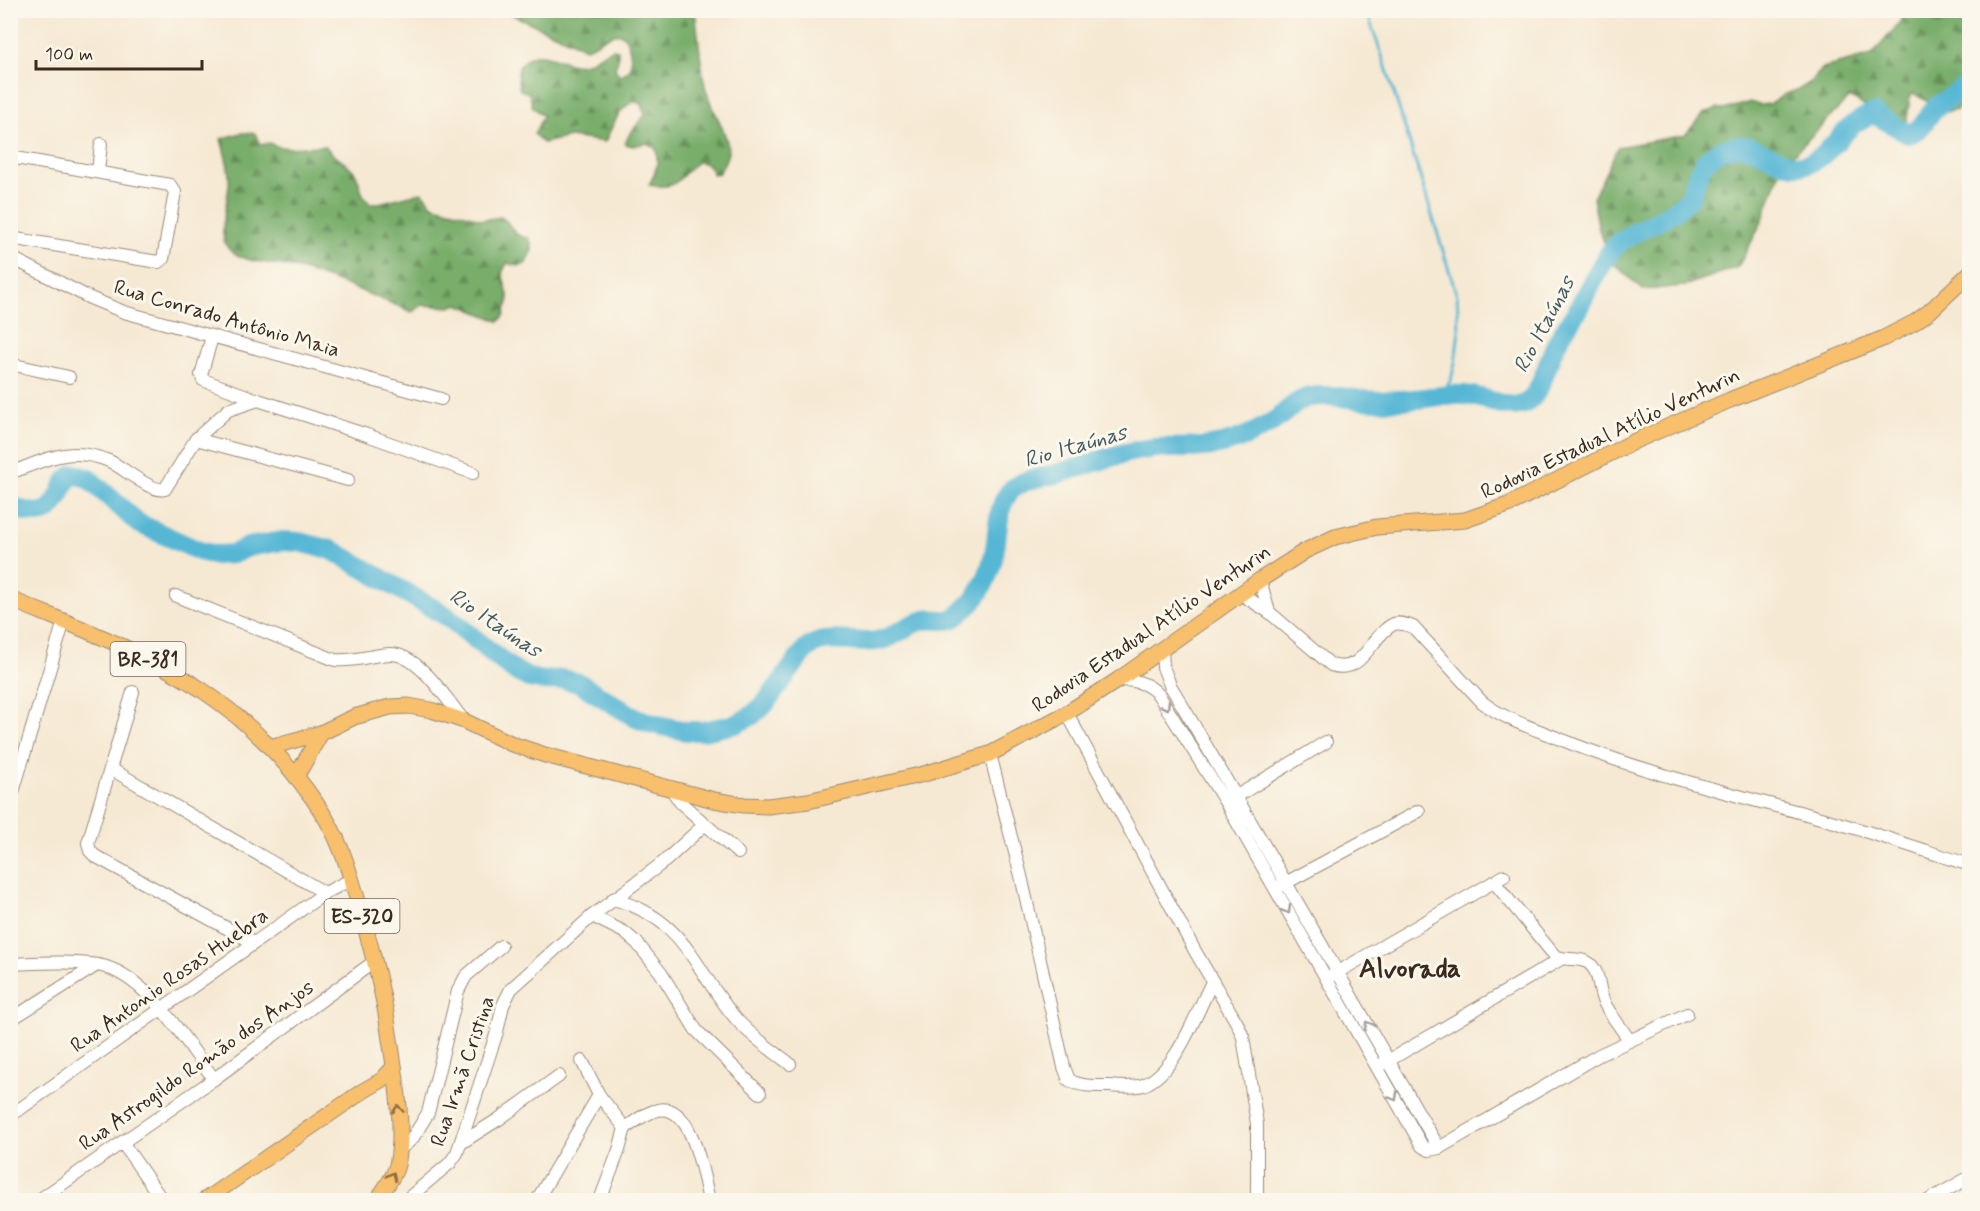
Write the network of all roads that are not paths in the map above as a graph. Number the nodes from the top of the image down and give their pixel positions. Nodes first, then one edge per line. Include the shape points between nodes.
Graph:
1 (101, 144) dead end
2 (10, 157) edge
3 (98, 171) junction
4 (10, 237) edge
5 (10, 257) edge
6 (1970, 273) edge
7 (212, 337) junction
8 (10, 364) edge
9 (69, 376) dead end
10 (441, 399) dead end
11 (258, 400) junction
12 (196, 439) junction
13 (10, 473) edge
14 (473, 473) dead end
15 (348, 480) dead end
16 (1260, 580) junction
17 (1241, 594) junction
18 (177, 596) dead end
19 (10, 599) edge
20 (1269, 612) junction
21 (64, 621) junction
22 (1162, 649) junction
23 (1118, 680) junction
24 (133, 692) dead end
25 (1067, 713) junction
26 (464, 721) junction
27 (321, 733) junction
28 (1326, 742) dead end
29 (270, 747) junction
30 (990, 754) junction
31 (111, 769) junction
32 (296, 777) junction
33 (670, 787) junction
34 (1232, 799) junction
35 (10, 802) edge
36 (1419, 811) dead end
37 (704, 825) junction
38 (738, 853) dead end
39 (1970, 865) edge
40 (352, 879) junction
41 (1280, 886) junction
42 (325, 892) junction
43 (613, 899) junction
44 (592, 916) junction
45 (254, 943) junction
46 (501, 946) dead end
47 (1561, 959) junction
48 (375, 962) junction
49 (10, 964) edge
50 (97, 965) junction
51 (1331, 976) junction
52 (1212, 982) junction
53 (162, 1010) junction
54 (1687, 1014) dead end
55 (10, 1020) edge
56 (388, 1029) junction
57 (1629, 1040) junction
58 (582, 1061) dead end
59 (790, 1064) dead end
60 (1383, 1064) junction
61 (394, 1068) junction
62 (558, 1076) dead end
63 (214, 1079) junction
64 (363, 1091) junction
65 (760, 1094) dead end
66 (599, 1095) junction
67 (10, 1116) edge
68 (625, 1128) junction
69 (122, 1142) junction
70 (461, 1143) junction
71 (399, 1150) junction
72 (1970, 1177) edge
73 (706, 1198) edge
74 (39, 1200) edge
75 (162, 1200) edge
76 (205, 1200) edge
77 (377, 1200) edge
78 (406, 1200) edge
79 (537, 1200) edge
80 (600, 1200) edge
81 (1257, 1200) edge
82 (1929, 1200) edge

1 - 3 street
2 - 3 street
3 - 4 street via 170,185 175,192 163,259 155,262
5 - 7 street, Rua Conrado Antônio Maia via 123,312
6 - 16 main road, Rodovia Estadual Atílio Venturin via 1930,311 1882,339 1637,440 1508,505 1465,520 1345,533 1305,551
7 - 10 street, Rua Conrado Antônio Maia
7 - 11 street via 203,380
8 - 9 street
11 - 12 street via 228,410
11 - 14 street
12 - 13 street via 161,490 109,461 78,453 49,458
12 - 15 street
16 - 17 main road, Rodovia Estadual Atílio Venturin
16 - 20 street
17 - 20 street
17 - 22 main road, Rodovia Estadual Atílio Venturin
18 - 26 street via 335,660 401,654 434,682
19 - 21 main road, BR-381
20 - 39 street via 1339,668 1356,662 1395,624 1413,627 1482,702 1510,719 1683,782 1821,818
21 - 29 main road, BR-381 via 135,652 199,688
21 - 35 street
22 - 23 main road, Rodovia Estadual Atílio Venturin
22 - 34 street via 1170,685
23 - 25 main road, Rodovia Estadual Atílio Venturin
23 -> 34 street via 1137,680 1158,694
24 - 31 street
25 - 30 main road, Rodovia Estadual Atílio Venturin
25 - 52 street
26 - 27 main road, Rodovia Estadual Atílio Venturin via 410,706 390,707 354,717
26 - 33 main road, Rodovia Estadual Atílio Venturin via 545,755
27 - 29 main road, Rodovia Estadual Atílio Venturin
27 - 32 main road
28 - 34 street
29 - 32 main road, BR-381
30 - 33 main road, Rodovia Estadual Atílio Venturin via 882,784 768,806 714,800
30 - 52 street via 1069,1080 1081,1085 1130,1087 1153,1079 1176,1053
31 - 42 street
31 - 45 street via 88,843 90,851
32 - 40 main road, ES-320 via 326,819
33 - 37 street
34 - 41 street
36 - 41 street
37 - 38 street
37 - 43 street, Rua Irmã Cristina
40 - 42 street, Rua Antonio Rosas Huebra
40 - 48 main road, ES-320
41 - 51 street
42 - 45 street, Rua Antonio Rosas Huebra
43 - 44 street, Rua Irmã Cristina
43 - 59 street via 663,921 694,956 744,1028
44 - 65 street via 637,943 661,973 696,1030
44 - 70 street, Rua Irmã Cristina via 511,989
45 - 53 street, Rua Antonio Rosas Huebra
46 - 71 street via 466,976 458,991 428,1113 412,1139
47 - 51 street via 1499,879
47 - 57 street via 1591,964 1604,1002
47 - 60 street
48 - 56 main road, ES-320
48 - 63 street, Rua Astrogildo Romão dos Anjos
49 - 50 street
50 - 53 street via 132,980
50 - 55 street
51 - 60 street
52 - 81 street via 1243,1037 1257,1124
53 - 63 street
53 - 67 street, Rua Antonio Rosas Huebra
54 - 57 street
56 - 61 main road, ES-320
56 - 64 main road via 383,1064
57 - 60 street via 1439,1148 1429,1150 1422,1146
58 - 66 street
61 - 64 main road
71 -> 61 main road, ES-320
62 - 70 street
63 - 69 street, Rua Astrogildo Romão dos Anjos
64 - 76 main road
66 - 68 street
66 - 79 street
68 - 73 street via 658,1110 676,1113 690,1131
68 - 80 street
69 - 74 street, Rua Astrogildo Romão dos Anjos
69 - 75 street
70 - 78 street, Rua Irmã Cristina via 450,1163
77 -> 71 main road, ES-320 via 394,1173
72 - 82 street

